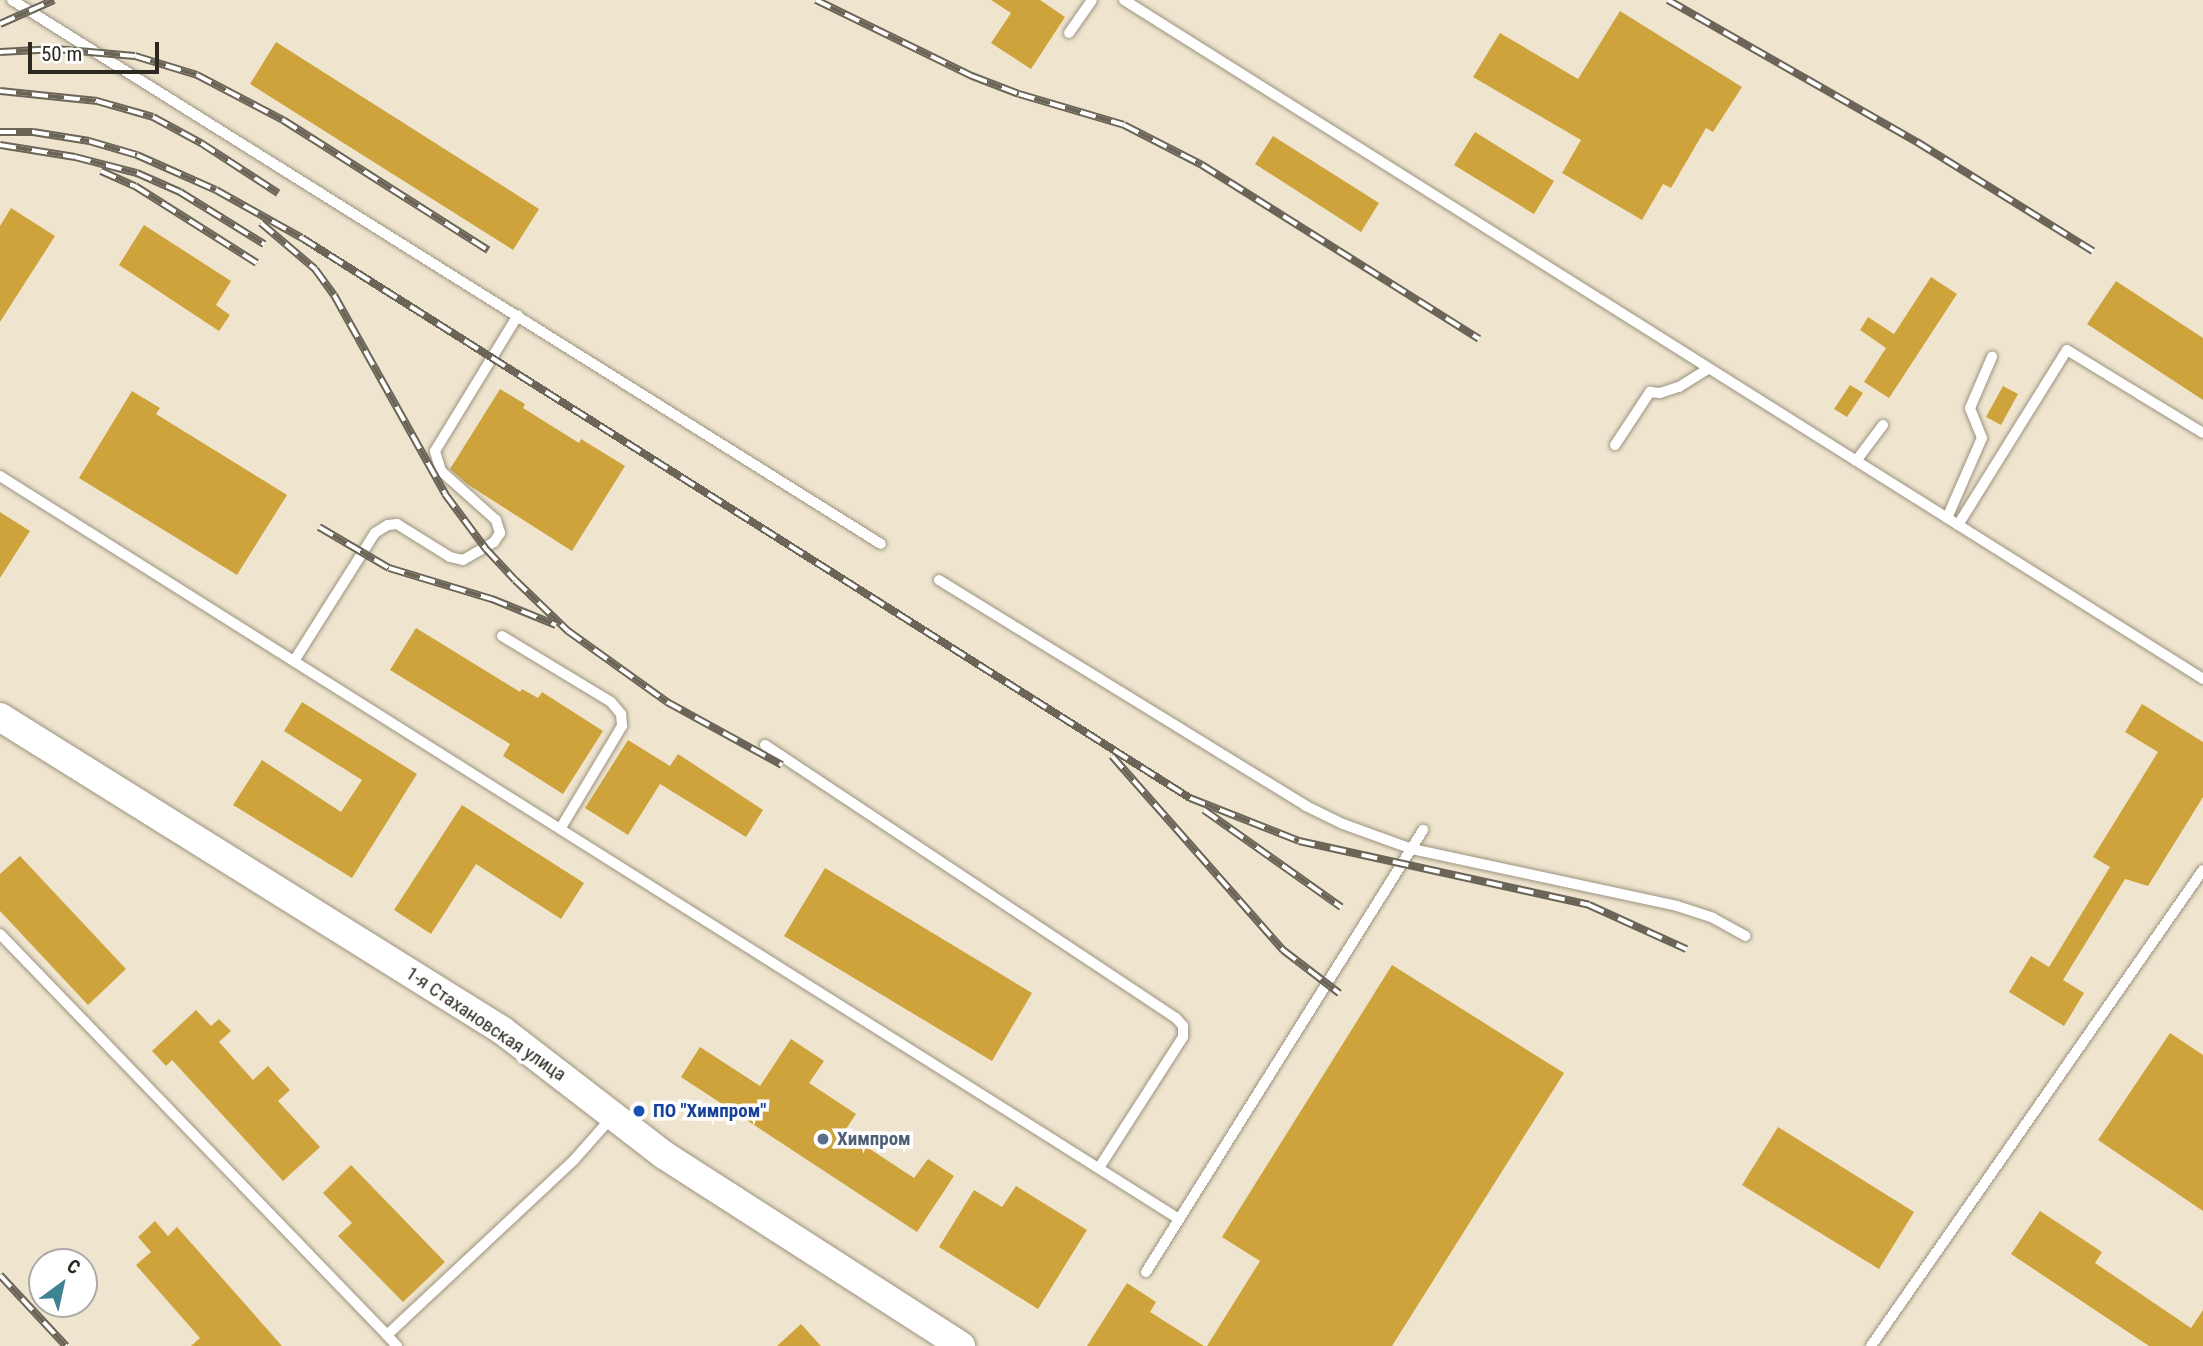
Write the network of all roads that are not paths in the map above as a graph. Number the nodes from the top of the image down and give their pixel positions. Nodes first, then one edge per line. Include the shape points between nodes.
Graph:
1 (12, 0) edge
2 (1092, 0) edge
3 (1124, 0) edge
4 (1069, 33) dead end
5 (518, 315) junction
6 (1992, 357) dead end
7 (1708, 369) junction
8 (1882, 425) dead end
9 (2203, 433) edge
10 (1615, 445) dead end
11 (1856, 461) junction
12 (0, 477) edge
13 (1947, 519) junction
14 (1958, 525) junction
15 (881, 544) dead end
16 (939, 580) dead end
17 (502, 636) dead end
18 (294, 661) junction
19 (2203, 679) edge
20 (0, 718) edge
21 (765, 745) dead end
22 (560, 829) junction
23 (1423, 830) dead end
24 (1412, 849) junction
25 (2203, 870) edge
26 (0, 934) edge
27 (1745, 936) dead end
28 (613, 1116) junction
29 (1099, 1168) junction
30 (1179, 1219) junction
31 (1146, 1272) dead end
32 (387, 1335) junction
33 (397, 1346) edge
34 (961, 1346) edge
35 (1871, 1346) edge

1 - 5 lane
2 - 4 lane
3 - 7 lane
5 - 15 lane
5 - 18 lane via 435,451 441,471 496,520 500,533 494,542 463,560 397,524 375,533
6 - 13 lane via 1970,408 1982,438
7 - 10 lane via 1679,387 1650,392
7 - 11 lane
8 - 11 lane
9 - 14 lane via 2067,350
11 - 13 lane
12 - 18 lane
13 - 14 lane
14 - 19 lane
16 - 24 lane via 1306,806
17 - 22 lane via 611,702 621,714 622,726
18 - 22 lane
20 - 28 main road, 1-я Стахановская улица via 503,1031
21 - 29 lane via 1183,1026 1183,1037
22 - 29 lane
23 - 24 lane
24 - 27 lane via 1677,906 1713,918
24 - 30 lane
25 - 35 lane
26 - 32 lane
28 - 32 lane via 574,1160
28 - 34 main road, 1-я Стахановская улица via 664,1155
29 - 30 lane
30 - 31 lane
32 - 33 lane

